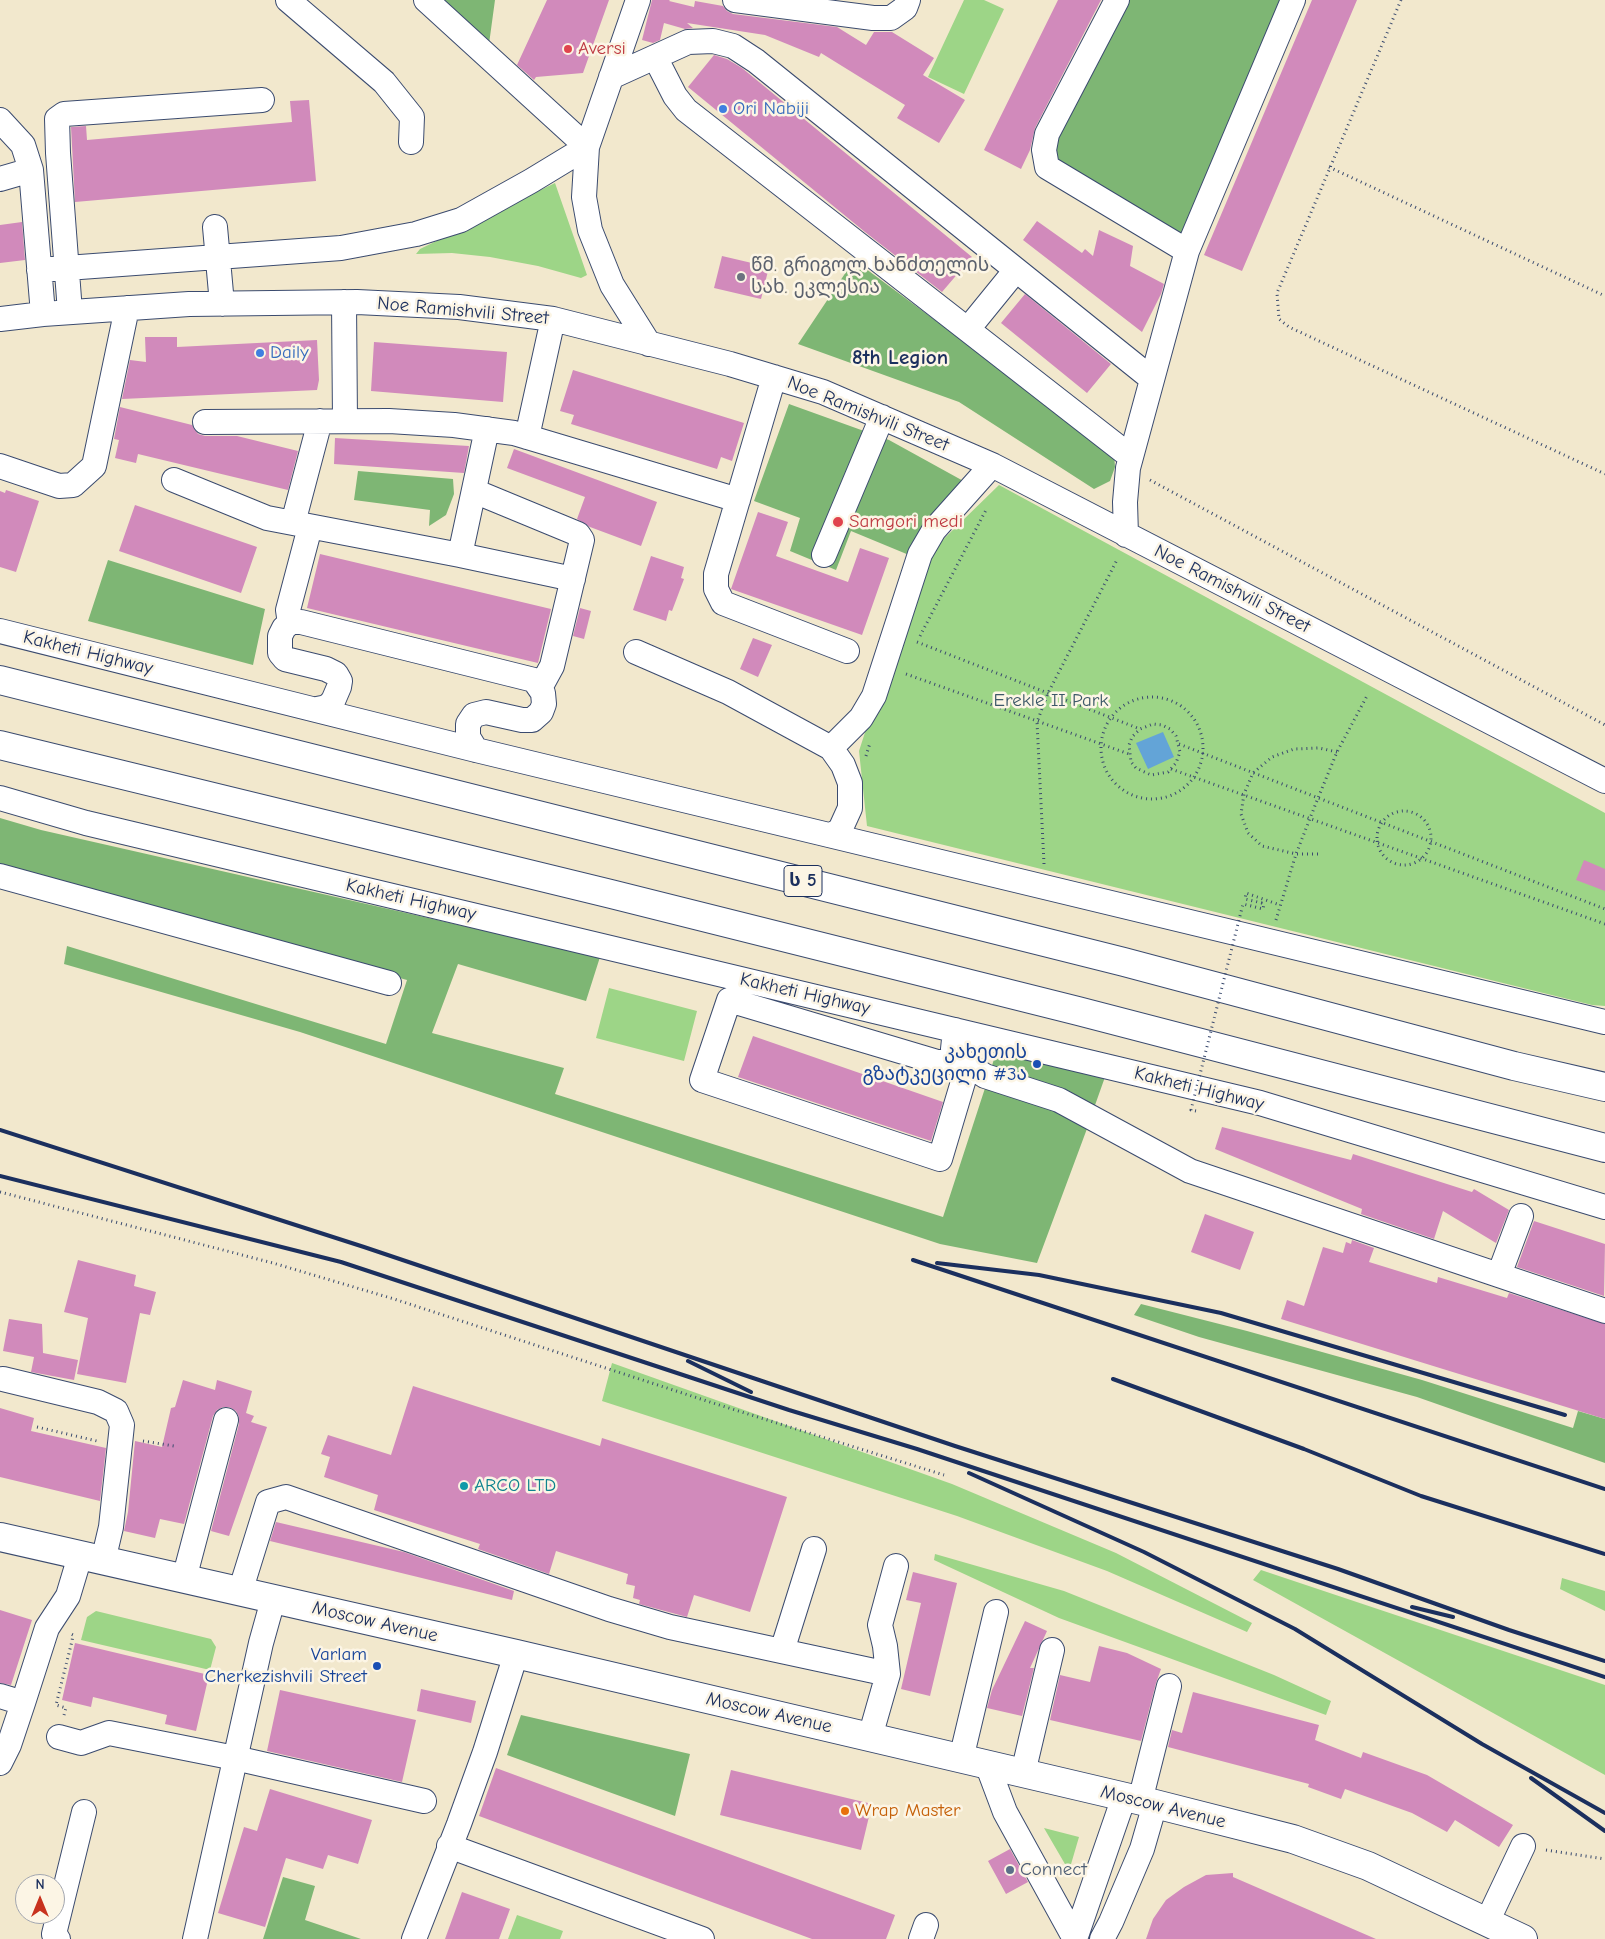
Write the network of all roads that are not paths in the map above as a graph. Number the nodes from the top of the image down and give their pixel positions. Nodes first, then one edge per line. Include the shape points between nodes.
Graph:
1 (288, 0) edge
2 (426, 0) edge
3 (638, 0) edge
4 (735, 0) edge
5 (908, 0) edge
6 (1117, 0) edge
7 (1293, 0) edge
8 (655, 57) junction
9 (611, 77) junction
10 (262, 100) dead end
11 (0, 120) edge
12 (411, 142) dead end
13 (587, 147) junction
14 (31, 170) junction
15 (0, 179) edge
16 (215, 227) dead end
17 (1187, 251) junction
18 (218, 257) junction
19 (67, 268) junction
20 (39, 270) junction
21 (1016, 270) junction
22 (344, 302) junction
23 (222, 304) junction
24 (127, 308) junction
25 (70, 312) junction
26 (43, 314) junction
27 (0, 319) edge
28 (553, 319) junction
29 (968, 329) junction
30 (649, 344) junction
31 (774, 377) junction
32 (1152, 379) junction
33 (882, 417) junction
34 (320, 421) junction
35 (344, 421) junction
36 (205, 422) dead end
37 (487, 430) junction
38 (527, 436) junction
39 (1130, 462) junction
40 (992, 465) junction
41 (0, 466) edge
42 (174, 480) dead end
43 (474, 491) junction
44 (738, 500) junction
45 (301, 525) junction
46 (1126, 535) junction
47 (460, 555) junction
48 (824, 555) dead end
49 (573, 579) junction
50 (291, 622) junction
51 (0, 631) edge
52 (847, 651) dead end
53 (636, 652) dead end
54 (0, 680) edge
55 (540, 688) junction
56 (317, 709) junction
57 (0, 745) edge
58 (831, 748) junction
59 (476, 750) junction
60 (1605, 780) edge
61 (0, 798) edge
62 (831, 835) junction
63 (0, 876) edge
64 (389, 983) dead end
65 (1605, 1022) edge
66 (955, 1030) junction
67 (963, 1061) junction
68 (1605, 1087) edge
69 (1605, 1148) edge
70 (1605, 1207) edge
71 (1521, 1216) dead end
72 (1499, 1275) junction
73 (1605, 1311) edge
74 (3, 1378) dead end
75 (226, 1420) dead end
76 (0, 1537) edge
77 (814, 1549) dead end
78 (92, 1558) junction
79 (896, 1566) dead end
80 (184, 1579) junction
81 (240, 1592) junction
82 (273, 1600) junction
83 (996, 1612) dead end
84 (1052, 1650) dead end
85 (782, 1651) junction
86 (516, 1654) junction
87 (888, 1674) junction
88 (1169, 1686) dead end
89 (0, 1696) edge
90 (24, 1703) junction
91 (59, 1737) road end
92 (870, 1737) junction
93 (235, 1758) junction
94 (0, 1762) edge
95 (974, 1762) junction
96 (1023, 1773) junction
97 (424, 1801) dead end
98 (1140, 1801) junction
99 (84, 1812) dead end
100 (449, 1846) junction
101 (1523, 1846) road end
102 (1487, 1922) junction
103 (667, 1933) edge
104 (1520, 1938) edge
105 (58, 1939) edge
106 (195, 1939) edge
107 (414, 1939) edge
108 (702, 1939) edge
109 (1075, 1939) edge
110 (1102, 1939) edge

1 - 12 street via 384,82 412,117
2 - 13 street
3 - 9 street
4 - 5 street via 892,18 905,8
6 - 17 street via 1047,134 1044,150 1047,167
7 - 17 street
8 - 9 street
8 - 21 street via 688,42 713,41 733,46 756,61
8 - 29 street via 686,110
9 - 13 street
10 - 19 street via 64,114 57,119
11 - 14 street via 23,145
13 - 18 street via 461,220 416,234 341,248
13 - 30 street via 584,197 590,230 612,285
14 - 15 street
14 - 20 street
16 - 18 street
17 - 32 street
18 - 19 street
18 - 23 street
19 - 20 street
19 - 25 street
20 - 26 street
21 - 29 street
21 - 32 street
22 - 23 street, Noe Ramishvili Street
22 - 28 street, Noe Ramishvili Street via 459,307
22 - 35 street
23 - 24 street, Noe Ramishvili Street
24 - 25 street, Noe Ramishvili Street
24 - 41 street via 94,466 72,485 59,486
25 - 26 street, Noe Ramishvili Street
26 - 27 street, Noe Ramishvili Street
28 - 30 street, Noe Ramishvili Street
28 - 38 street
29 - 39 street
30 - 31 street, Noe Ramishvili Street
31 - 33 street, Noe Ramishvili Street via 823,392
31 - 44 street
32 - 39 street
33 - 40 street, Noe Ramishvili Street
33 - 48 street
34 - 35 street
34 - 36 street
34 - 45 street
35 - 37 street via 454,425
37 - 38 street
37 - 43 street
38 - 44 street
39 - 46 street via 1125,502
40 - 46 street, Noe Ramishvili Street
40 - 58 street via 934,530 920,554 874,696 861,718
42 - 45 street via 267,518
43 - 47 street
43 - 49 street via 578,534 582,544
44 - 52 street via 716,574 716,589 723,603
45 - 47 street
45 - 50 street via 288,610
46 - 60 street, Noe Ramishvili Street
47 - 49 street
49 - 55 street via 552,666
50 - 55 street via 534,680
50 - 56 street via 280,636 280,653 285,659 326,669 336,674 340,681 333,701 328,707
51 - 56 street, Kakheti Highway
53 - 58 street via 728,692
54 - 68 main road, ს 5 via 1115,959 1514,1066
55 - 59 street via 544,704 532,720 486,712 474,715 468,724 468,737
56 - 59 street, Kakheti Highway
57 - 69 main road via 1049,1003
58 - 62 street via 843,764 850,783 850,808 840,830
59 - 62 street, Kakheti Highway
61 - 66 street, Kakheti Highway via 86,823
62 - 65 street, Kakheti Highway
63 - 64 street
66 - 67 street via 953,1049
66 - 70 street, Kakheti Highway via 1260,1104
67 - 67 street via 940,1159 702,1080 729,1000 937,1062
67 - 72 street via 985,1076 1060,1100 1190,1171
71 - 72 street
72 - 73 street
74 - 78 street via 98,1402 116,1411 122,1425 111,1527
75 - 80 street
76 - 78 main road, Moscow Avenue
77 - 85 street
78 - 80 main road, Moscow Avenue
78 - 90 street via 47,1628
79 - 87 street via 880,1625
80 - 81 main road, Moscow Avenue
81 - 82 main road, Moscow Avenue
81 - 85 street via 268,1502 286,1497 610,1608 670,1626
82 - 86 main road, Moscow Avenue
82 - 93 street
83 - 95 street
84 - 96 street
85 - 87 street
86 - 92 main road, Moscow Avenue
86 - 100 street via 485,1752
87 - 92 street
88 - 98 street
89 - 90 street
90 - 94 street
91 - 93 street via 81,1743 109,1733
92 - 95 main road, Moscow Avenue
93 - 97 street
93 - 106 street
95 - 96 main road, Moscow Avenue
95 - 109 street
96 - 98 main road, Moscow Avenue
98 - 102 main road, Moscow Avenue via 1293,1838 1368,1866
98 - 109 street
98 - 110 street via 1142,1849
99 - 105 street via 54,1934
100 - 103 street
100 - 107 street
101 - 102 street
102 - 104 main road, Moscow Avenue
103 - 108 street

